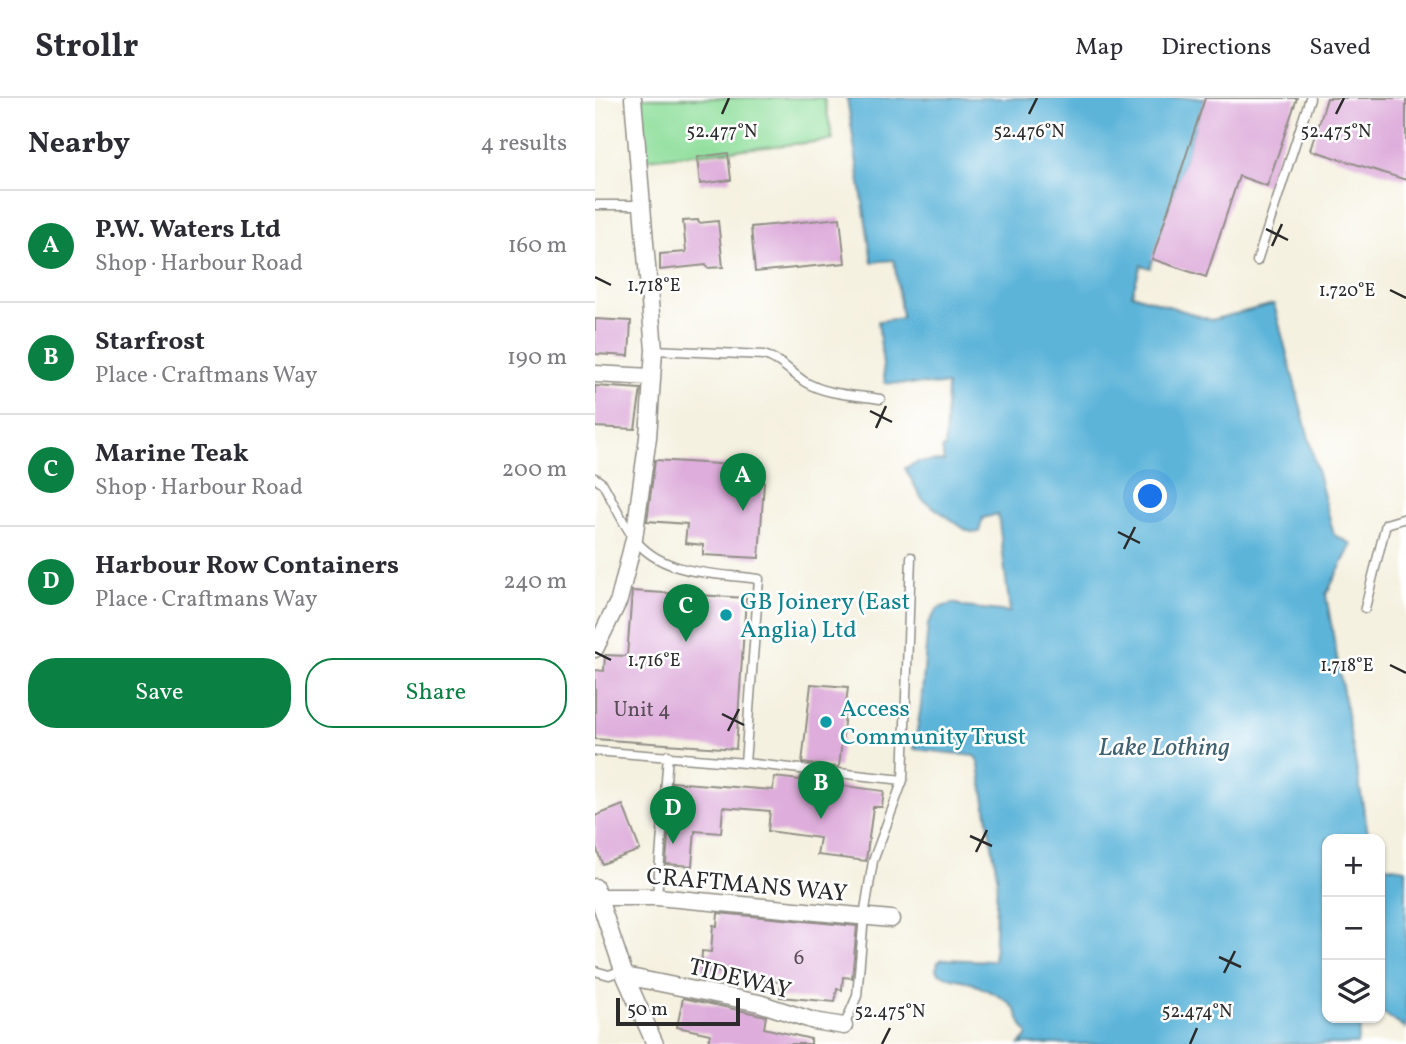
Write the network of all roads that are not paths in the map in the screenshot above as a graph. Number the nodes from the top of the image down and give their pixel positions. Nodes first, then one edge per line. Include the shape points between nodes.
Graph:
1 (633, 98) edge
2 (1310, 98) edge
3 (595, 205) edge
4 (642, 205) junction
5 (1257, 261) dead end
6 (654, 351) junction
7 (595, 374) edge
8 (651, 377) junction
9 (880, 398) dead end
10 (595, 478) edge
11 (1406, 518) edge
12 (635, 539) junction
13 (911, 557) dead end
14 (1365, 608) dead end
15 (595, 649) edge
16 (595, 751) edge
17 (668, 755) junction
18 (745, 763) junction
19 (903, 780) junction
20 (597, 892) edge
21 (657, 897) junction
22 (865, 916) junction
23 (891, 919) dead end
24 (595, 971) edge
25 (624, 973) junction
26 (844, 1026) joint
27 (655, 1044) edge

1 - 4 street
2 - 5 lane
3 - 4 lane
4 - 6 street
6 - 8 street
6 - 9 lane via 764,355 824,391
7 - 8 street
8 - 12 street
10 - 12 lane
11 - 14 lane via 1386,524
12 - 15 street via 619,600
12 - 18 lane via 678,568 759,579
13 - 19 lane
16 - 17 lane
17 - 18 lane
17 - 21 lane
18 - 19 lane
19 - 22 lane via 873,861
20 - 21 street, CRAFTMANS WAY
20 - 25 street
21 - 22 street, CRAFTMANS WAY
22 - 23 street, CRAFTMANS WAY
22 - 26 lane via 856,996
24 - 25 lane
25 - 26 street, TIDEWAY
25 - 27 street

